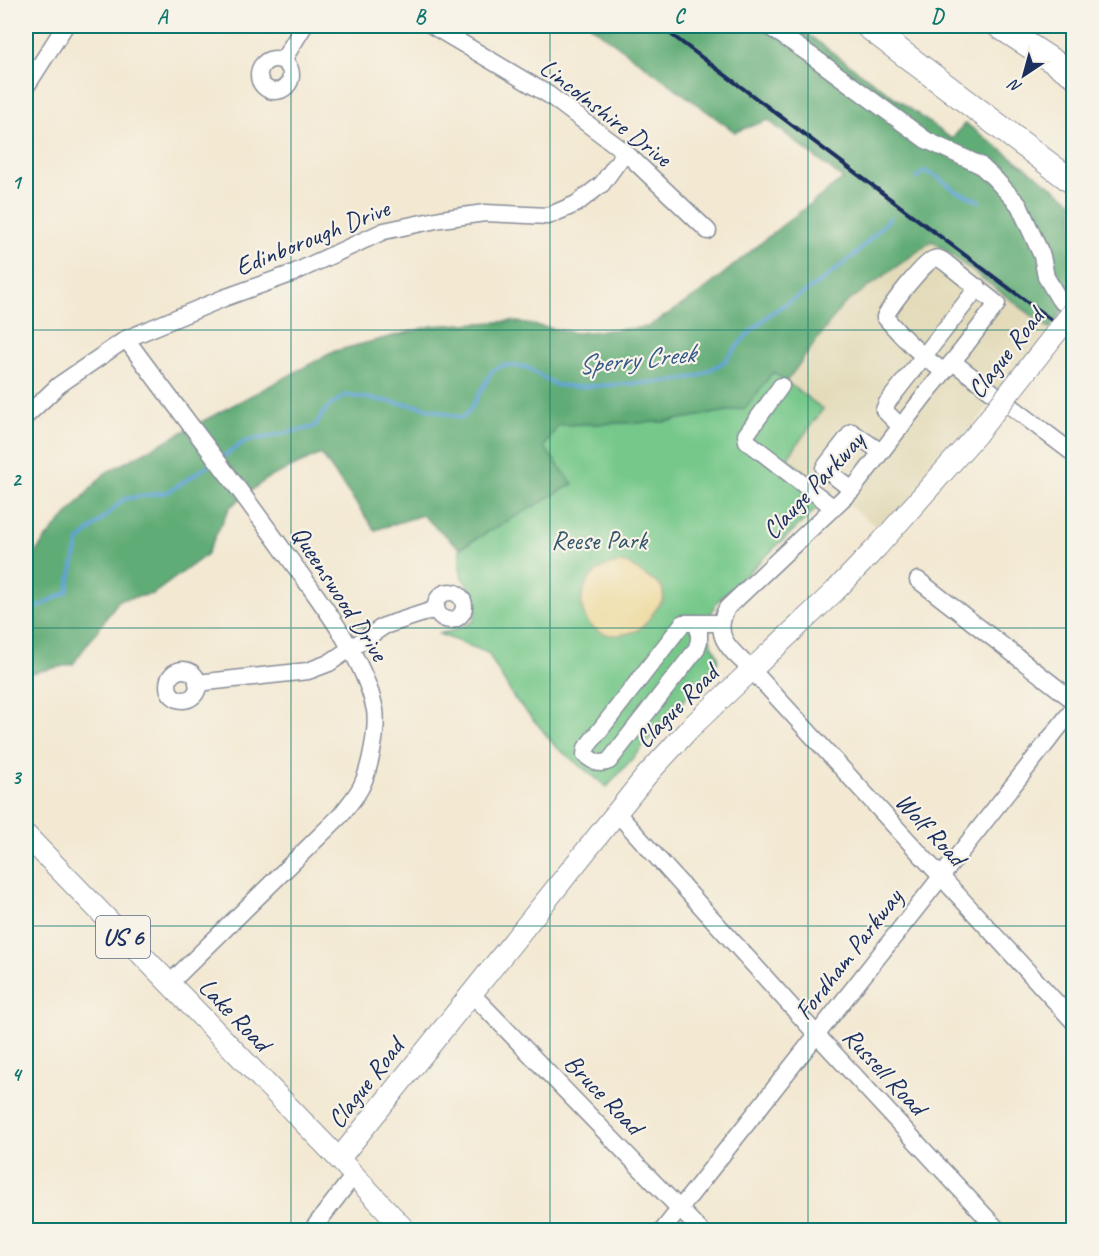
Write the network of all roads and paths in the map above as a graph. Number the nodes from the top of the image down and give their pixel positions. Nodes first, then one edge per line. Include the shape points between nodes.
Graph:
1 (65, 26) edge
2 (304, 26) edge
3 (433, 26) edge
4 (768, 26) edge
5 (867, 26) edge
6 (999, 26) edge
7 (283, 60) dead end
8 (1074, 75) edge
9 (26, 87) edge
10 (625, 152) junction
11 (1074, 183) edge
12 (708, 231) dead end
13 (978, 287) junction
14 (1074, 311) edge
15 (126, 339) junction
16 (924, 356) junction
17 (948, 366) junction
18 (906, 379) junction
19 (781, 387) dead end
20 (925, 395) junction
21 (26, 416) edge
22 (902, 427) junction
23 (881, 452) junction
24 (1074, 454) edge
25 (852, 490) junction
26 (834, 508) junction
27 (918, 580) dead end
28 (436, 609) dead end
29 (699, 623) junction
30 (721, 623) junction
31 (350, 648) junction
32 (751, 669) junction
33 (197, 683) dead end
34 (1074, 701) edge
35 (1074, 708) edge
36 (616, 812) junction
37 (26, 836) edge
38 (940, 877) junction
39 (169, 984) junction
40 (471, 993) junction
41 (1074, 1022) edge
42 (817, 1035) junction
43 (339, 1159) junction
44 (354, 1175) junction
45 (680, 1209) junction
46 (312, 1230) edge
47 (405, 1230) edge
48 (663, 1230) edge
49 (700, 1230) edge
50 (998, 1230) edge

1 - 9 street
2 - 7 street
3 - 10 street, Lincolnshire Drive via 549,95
4 - 14 street via 926,140 980,165 1018,205 1042,256 1046,277 1059,299
5 - 11 highway
6 - 8 highway
10 - 12 street, Lincolnshire Drive
10 - 15 street, Edinborough Drive via 602,184 576,204 548,216 485,213 384,231 291,274
13 - 16 street
13 - 16 street via 934,258 898,297 885,316
13 - 17 street, Clauge Parkway via 997,304
14 - 32 main road, Clague Road, bridge via 976,435 877,547
15 - 21 street, Edinborough Drive via 59,385
15 - 31 street, Queenswood Drive via 323,604
16 - 17 street via 935,366
16 - 18 street
17 - 20 street, Clauge Parkway
17 - 24 street
18 - 20 street
18 - 22 street via 884,410
19 - 26 street via 746,435 747,441
20 - 22 street, Clauge Parkway
22 - 23 street, Clauge Parkway
23 - 25 street, Clauge Parkway
23 - 25 street via 852,432 824,468
25 - 26 street, Clauge Parkway
26 - 30 street, Clauge Parkway via 727,608
27 - 34 street
28 - 31 street via 384,626
29 - 29 street via 683,623 586,748 585,755 594,762 609,761 696,650
29 - 30 street
30 - 32 street via 724,642
31 - 33 street via 329,663 308,671
31 - 39 street, Queenswood Drive via 368,681 375,713 373,753 362,786 341,815
32 - 36 main road, Clague Road via 690,728
32 - 38 street, Wolf Road
35 - 38 street, Fordham Parkway
36 - 40 main road, Clague Road
36 - 42 street, Russell Road
37 - 39 main road, Lake Road / US 6
38 - 41 street, Wolf Road
38 - 42 street, Fordham Parkway
39 - 43 main road, Lake Road / US 6
40 - 43 main road, Clague Road
40 - 45 street, Bruce Road
42 - 45 street, Fordham Parkway
42 - 50 street, Russell Road
43 - 44 main road, Lake Road / US 6
44 - 46 street
44 - 47 main road, Lake Road / US 6
45 - 48 street, Fordham Parkway
45 - 49 street, Bruce Road

